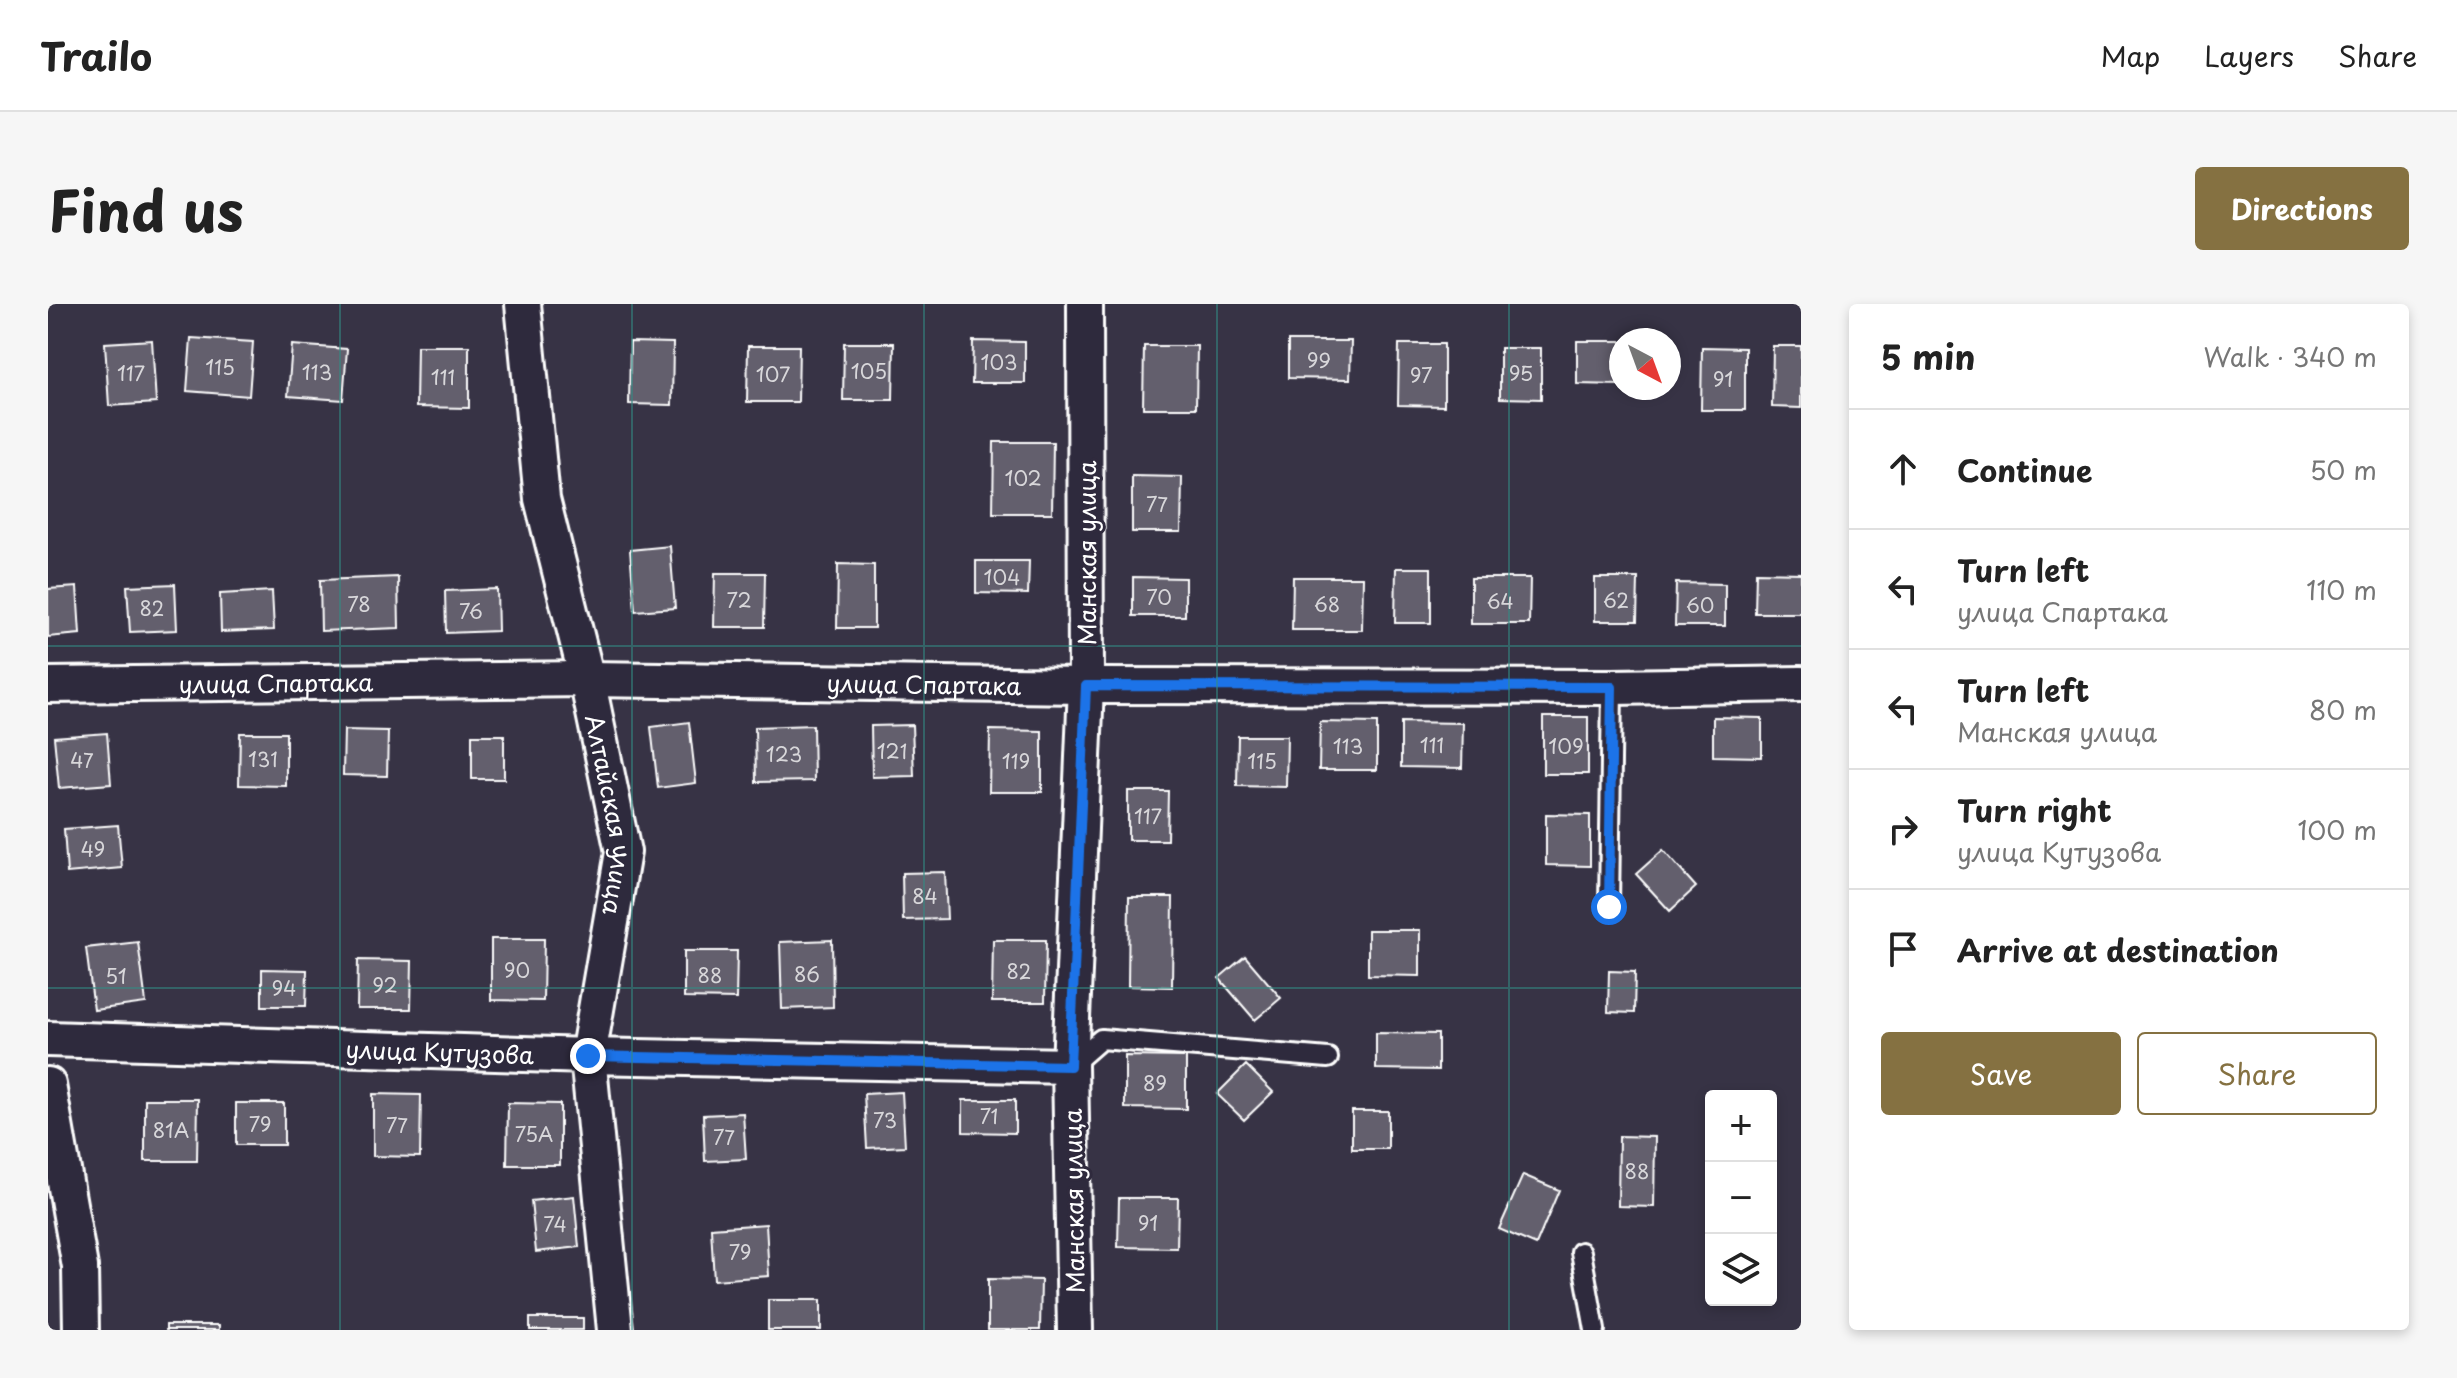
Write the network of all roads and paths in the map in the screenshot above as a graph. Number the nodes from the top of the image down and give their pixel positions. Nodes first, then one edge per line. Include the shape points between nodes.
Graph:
1 (523, 304) edge
2 (1085, 304) edge
3 (587, 679) junction
4 (1801, 684) edge
5 (48, 685) edge
6 (1086, 686) junction
7 (1612, 687) junction
8 (1609, 907) dead end
9 (48, 1039) edge
10 (588, 1056) junction
11 (1328, 1058) dead end
12 (1070, 1066) junction
13 (48, 1085) edge
14 (1581, 1252) dead end
15 (81, 1330) edge
16 (615, 1330) edge
17 (1075, 1330) edge
18 (1595, 1330) edge

1 - 3 street, Алтайская улица via 542,499
2 - 6 street, Манская улица
3 - 5 street, улица Спартака
3 - 6 street, улица Спартака
3 - 10 street, Алтайская улица via 623,852
4 - 7 street, улица Спартака
6 - 7 street, улица Спартака
6 - 12 street, Манская улица
7 - 8 lane
9 - 10 street, улица Кутузова
10 - 12 street, улица Кутузова
10 - 16 street, Алтайская улица
11 - 12 lane via 1101,1039
12 - 17 street, Манская улица
13 - 15 street via 80,1267
14 - 18 lane

